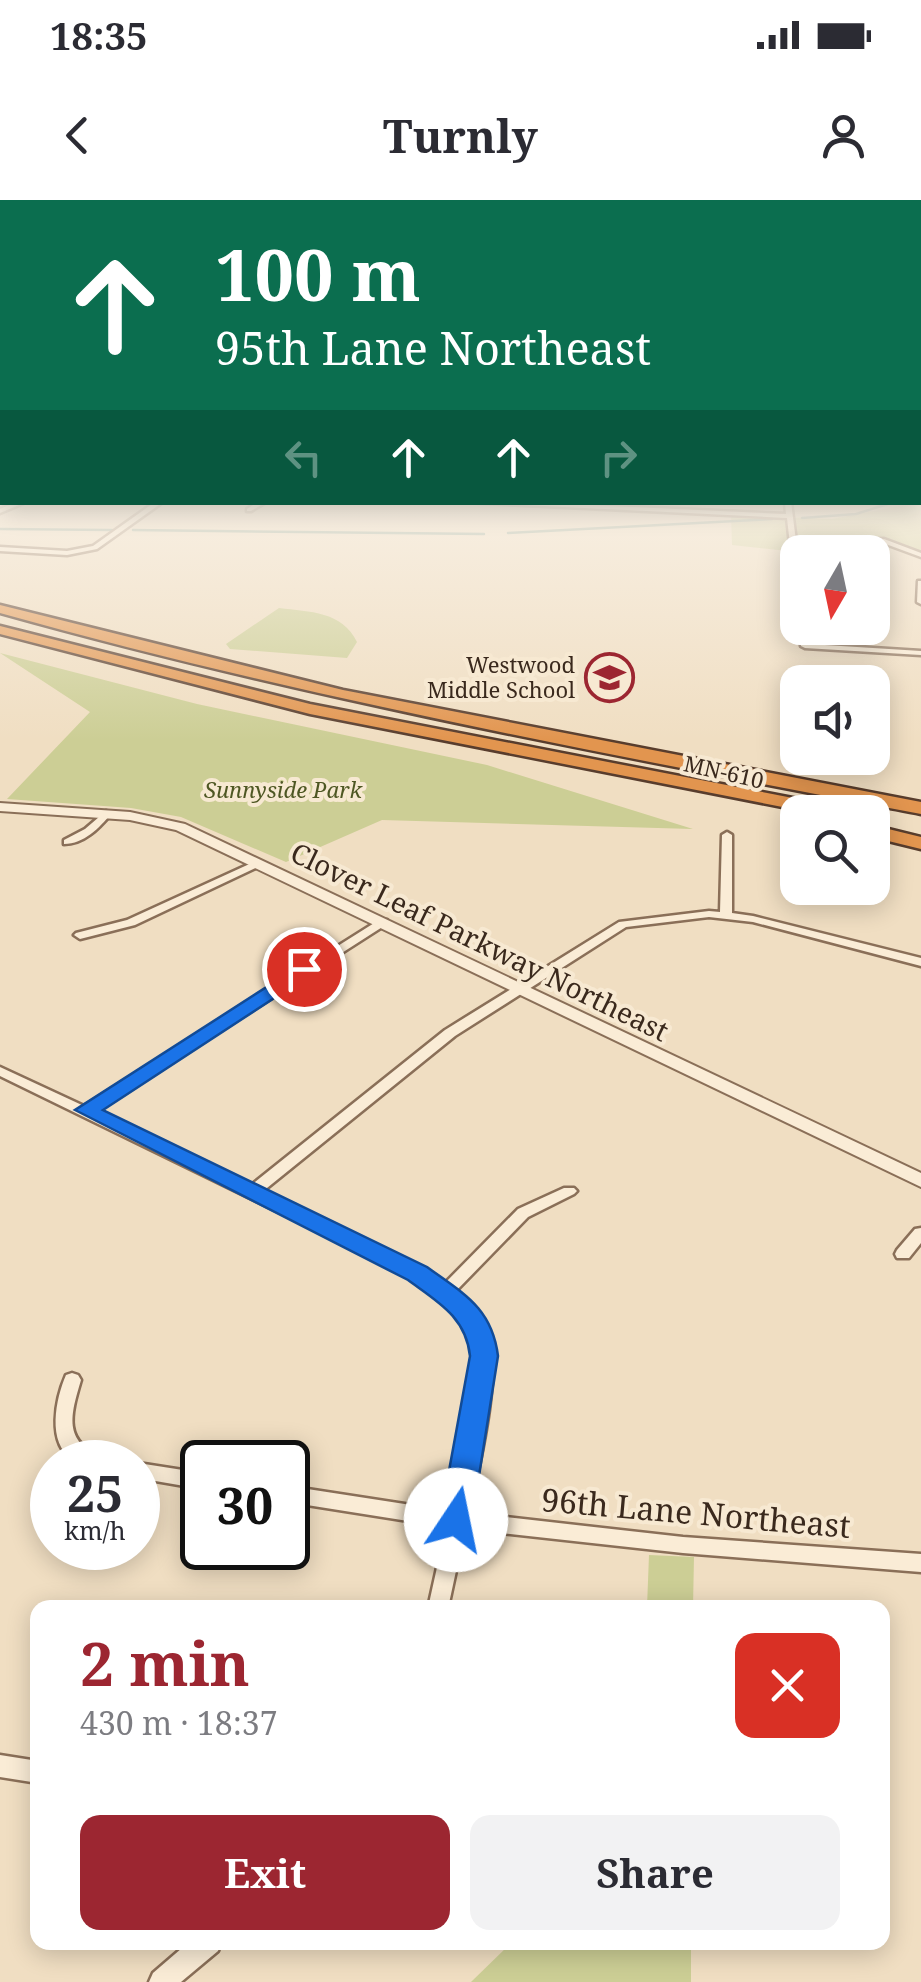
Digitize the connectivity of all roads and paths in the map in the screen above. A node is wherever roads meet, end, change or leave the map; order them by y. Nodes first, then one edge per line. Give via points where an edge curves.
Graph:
1 (921, 584) edge
2 (921, 602) edge
3 (0, 609) edge
4 (0, 630) edge
5 (805, 645) edge
6 (921, 652) edge
7 (640, 777) junction
8 (780, 802) edge
9 (921, 806) edge
10 (0, 807) edge
11 (780, 810) edge
12 (106, 814) junction
13 (890, 824) edge
14 (921, 830) edge
15 (728, 835) dead end
16 (890, 836) edge
17 (68, 842) dead end
18 (921, 843) edge
19 (258, 864) junction
20 (726, 916) junction
21 (383, 922) junction
22 (80, 934) dead end
23 (921, 962) edge
24 (524, 990) junction
25 (0, 1072) edge
26 (86, 1110) junction
27 (921, 1180) edge
28 (252, 1192) junction
29 (569, 1192) dead end
30 (921, 1233) edge
31 (903, 1254) dead end
32 (443, 1296) junction
33 (72, 1380) dead end
34 (66, 1440) edge
35 (310, 1497) edge
36 (456, 1520) junction
37 (921, 1563) edge
38 (440, 1600) edge
39 (0, 1766) edge
40 (30, 1771) edge
41 (200, 1950) edge
42 (162, 1982) edge

1 - 2 street
3 - 9 highway via 340,696
4 - 7 highway via 258,699
5 - 6 street
7 - 8 highway
7 - 11 highway, MN-610
10 - 12 street, Clover Leaf Parkway Northeast
12 - 17 street
12 - 19 street, Clover Leaf Parkway Northeast via 176,825
13 - 14 highway
15 - 20 street
16 - 18 highway
19 - 21 street, Clover Leaf Parkway Northeast
19 - 22 street via 131,923
20 - 23 street
20 - 24 street via 623,924
21 - 24 street, Clover Leaf Parkway Northeast
21 - 26 street
24 - 27 street, Clover Leaf Parkway Northeast
24 - 28 street via 450,1033
25 - 26 street
26 - 28 street
28 - 32 street via 418,1273
29 - 32 street via 524,1213
30 - 31 street
32 - 36 street via 462,1306 481,1330 484,1356
33 - 34 street via 64,1408
35 - 36 street, 96th Lane Northeast
36 - 37 street, 96th Lane Northeast
36 - 38 street
39 - 40 street
41 - 42 street

